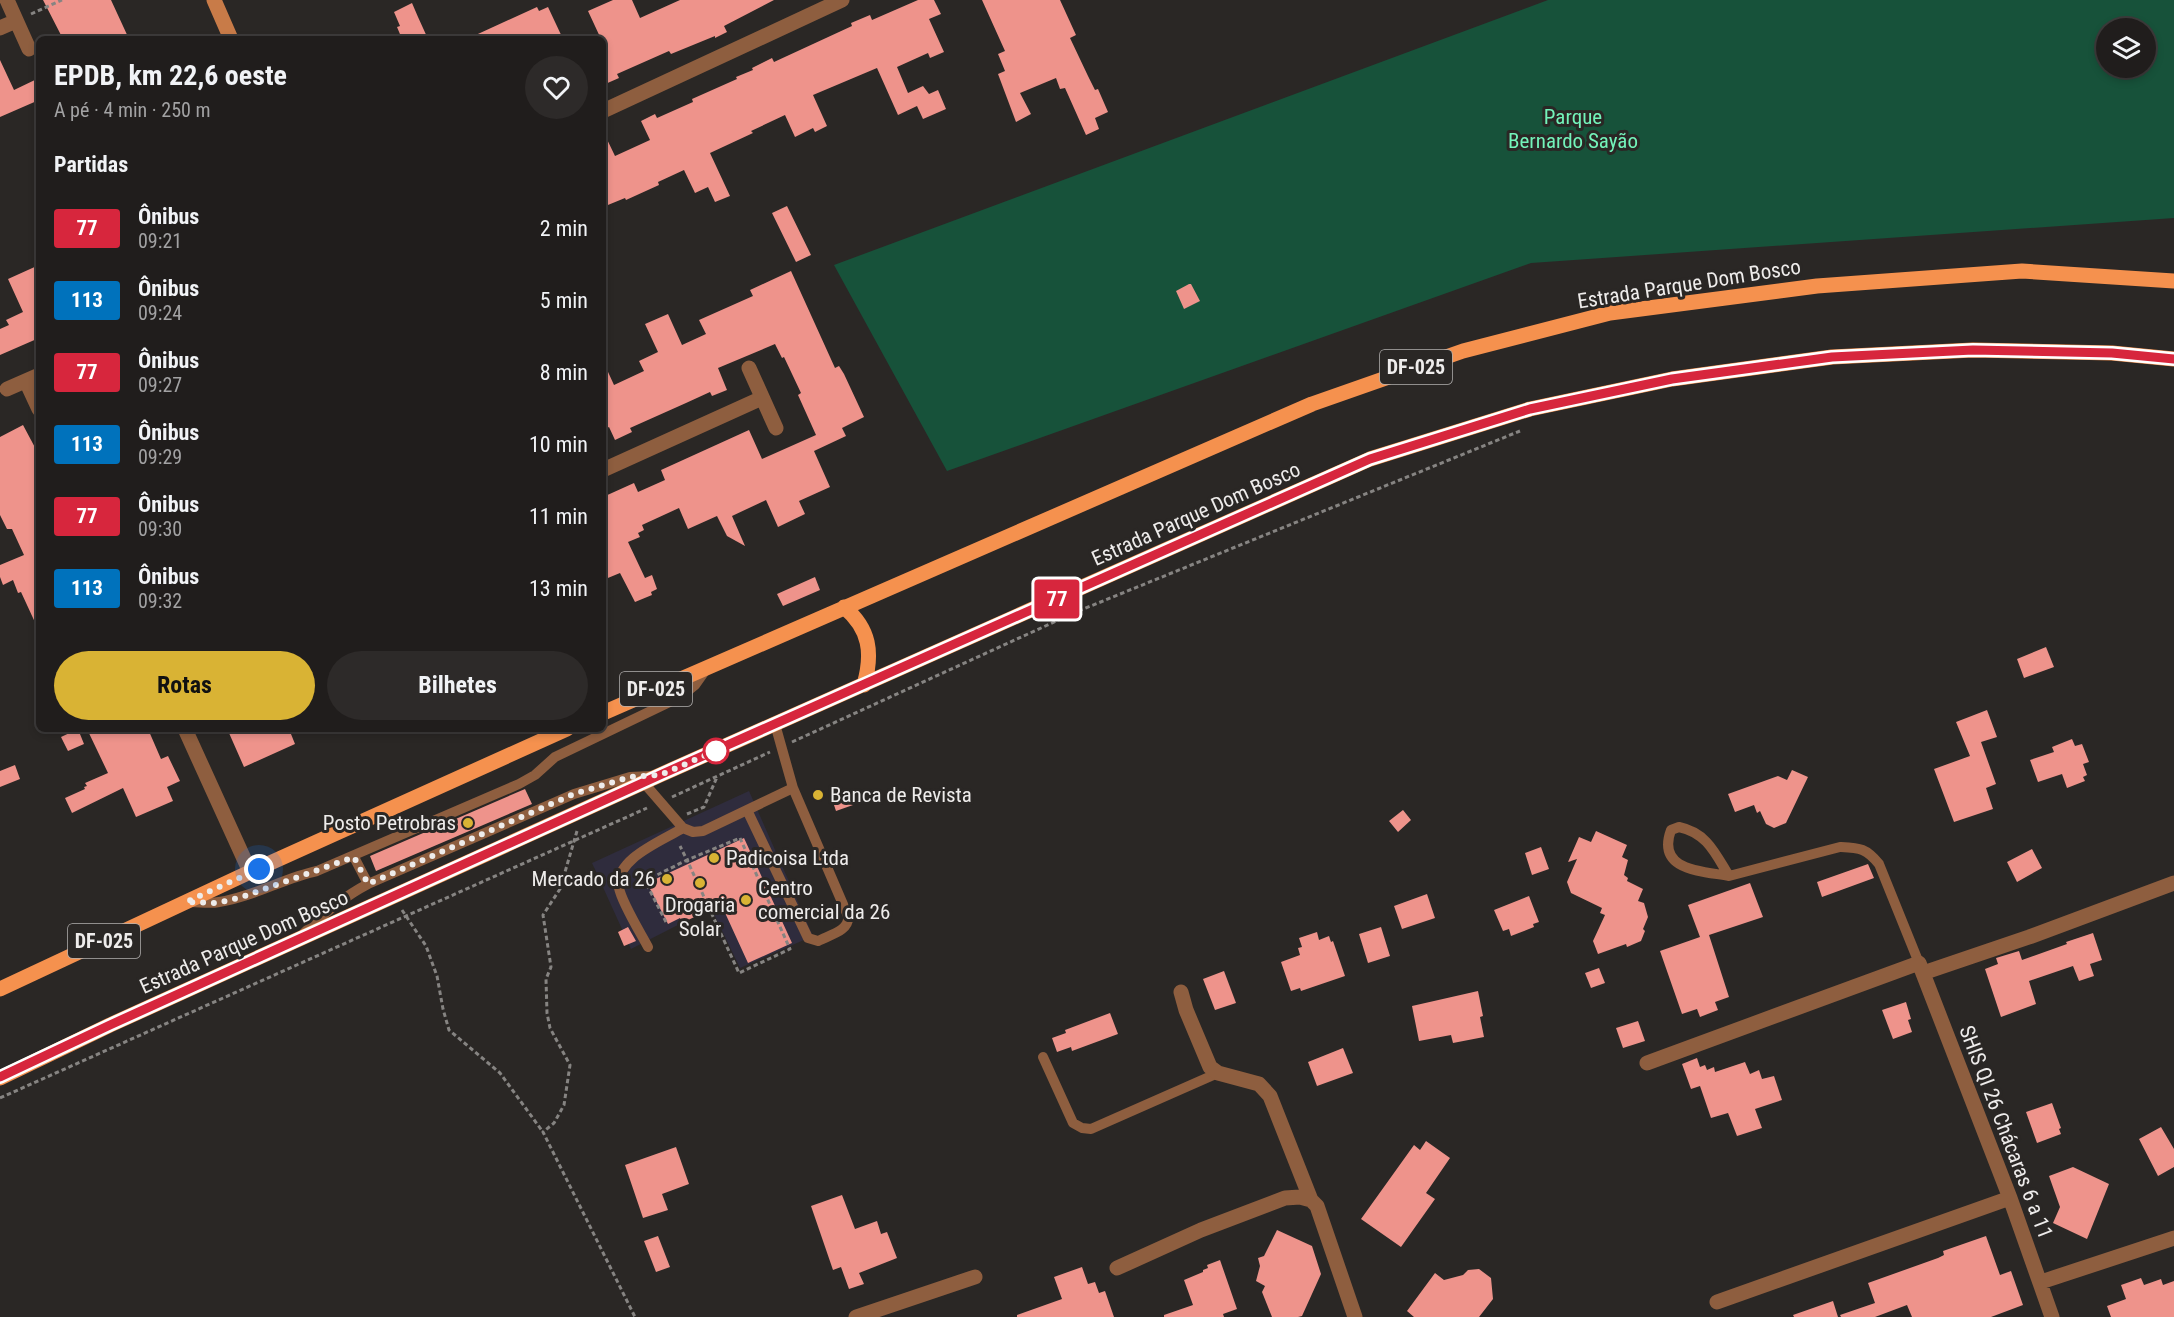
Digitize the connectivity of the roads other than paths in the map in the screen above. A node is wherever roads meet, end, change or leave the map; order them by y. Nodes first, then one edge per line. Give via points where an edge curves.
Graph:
1 (6, 0) edge
2 (214, 0) edge
3 (842, 0) edge
4 (16, 21) junction
5 (0, 28) edge
6 (230, 36) edge
7 (29, 49) dead end
8 (606, 110) edge
9 (2174, 280) edge
10 (2174, 359) edge
11 (749, 368) dead end
12 (32, 378) edge
13 (7, 389) dead end
14 (36, 396) edge
15 (762, 398) junction
16 (776, 428) dead end
17 (606, 469) edge
18 (844, 607) junction
19 (709, 666) junction
20 (864, 685) junction
21 (606, 712) edge
22 (775, 724) junction
23 (186, 732) edge
24 (548, 733) edge
25 (660, 775) junction
26 (644, 783) junction
27 (793, 788) junction
28 (747, 810) junction
29 (678, 831) junction
30 (354, 857) junction
31 (250, 872) junction
32 (1729, 876) junction
33 (2174, 883) edge
34 (368, 884) junction
35 (186, 902) junction
36 (295, 942) junction
37 (648, 947) dead end
38 (1921, 968) junction
39 (0, 989) edge
40 (1181, 992) dead end
41 (1043, 1057) dead end
42 (1647, 1063) dead end
43 (1218, 1073) junction
44 (0, 1077) edge
45 (2010, 1198) junction
46 (1311, 1200) junction
47 (2174, 1238) edge
48 (1117, 1268) dead end
49 (975, 1277) dead end
50 (2041, 1282) junction
51 (1718, 1302) dead end
52 (856, 1317) edge
53 (1355, 1317) edge
54 (2052, 1317) edge

1 - 4 street
2 - 6 street
3 - 8 street
4 - 5 street
4 - 7 street
9 - 18 main road, Estrada Parque Dom Bosco / DF-025 via 2022,271 1817,286 1610,313 1463,351 1312,404
10 - 20 main road, Estrada Parque Dom Bosco via 2112,353 1973,350 1832,357 1672,379 1530,409 1370,459
11 - 15 street
12 - 13 street
12 - 14 street
15 - 16 street
15 - 17 street
18 - 19 main road, Estrada Parque Dom Bosco / DF-025
18 - 20 main road via 858,619 865,634 869,667
19 - 21 main road, Estrada Parque Dom Bosco / DF-025
19 - 30 lane via 695,686 680,698 555,757 519,784
20 - 22 main road, Estrada Parque Dom Bosco
22 - 25 main road, Estrada Parque Dom Bosco
22 - 27 lane
23 - 31 street
24 - 31 main road, DF-025
25 - 26 main road, Estrada Parque Dom Bosco
25 - 34 lane via 630,777 574,794
26 - 29 lane
26 - 36 main road, Estrada Parque Dom Bosco
27 - 28 lane
27 - 28 lane via 849,922 818,941 808,938
28 - 29 lane via 703,831
29 - 37 lane via 638,854 619,877 619,891
30 - 34 lane
30 - 35 lane via 242,897 217,903
31 - 35 main road, DF-025
32 - 32 lane via 1704,837 1679,826 1671,830 1667,841 1669,853 1677,863 1690,870
32 - 38 lane via 1840,847 1869,852 1879,864
33 - 38 street via 2029,937
34 - 36 lane via 329,908
35 - 39 main road, DF-025
36 - 44 main road, Estrada Parque Dom Bosco
38 - 42 street
38 - 45 street, SHIS QI 26 Chácaras 6 a 11
40 - 43 street via 1210,1067
41 - 43 lane via 1073,1123 1091,1129
43 - 46 street via 1259,1084 1270,1096
45 - 50 street, SHIS QI 26 Chácaras 6 a 11
45 - 51 street
46 - 48 street via 1285,1198
46 - 53 street via 1317,1206
47 - 50 street
49 - 52 street
50 - 54 street, SHIS QI 26 Chácaras 6 a 11

